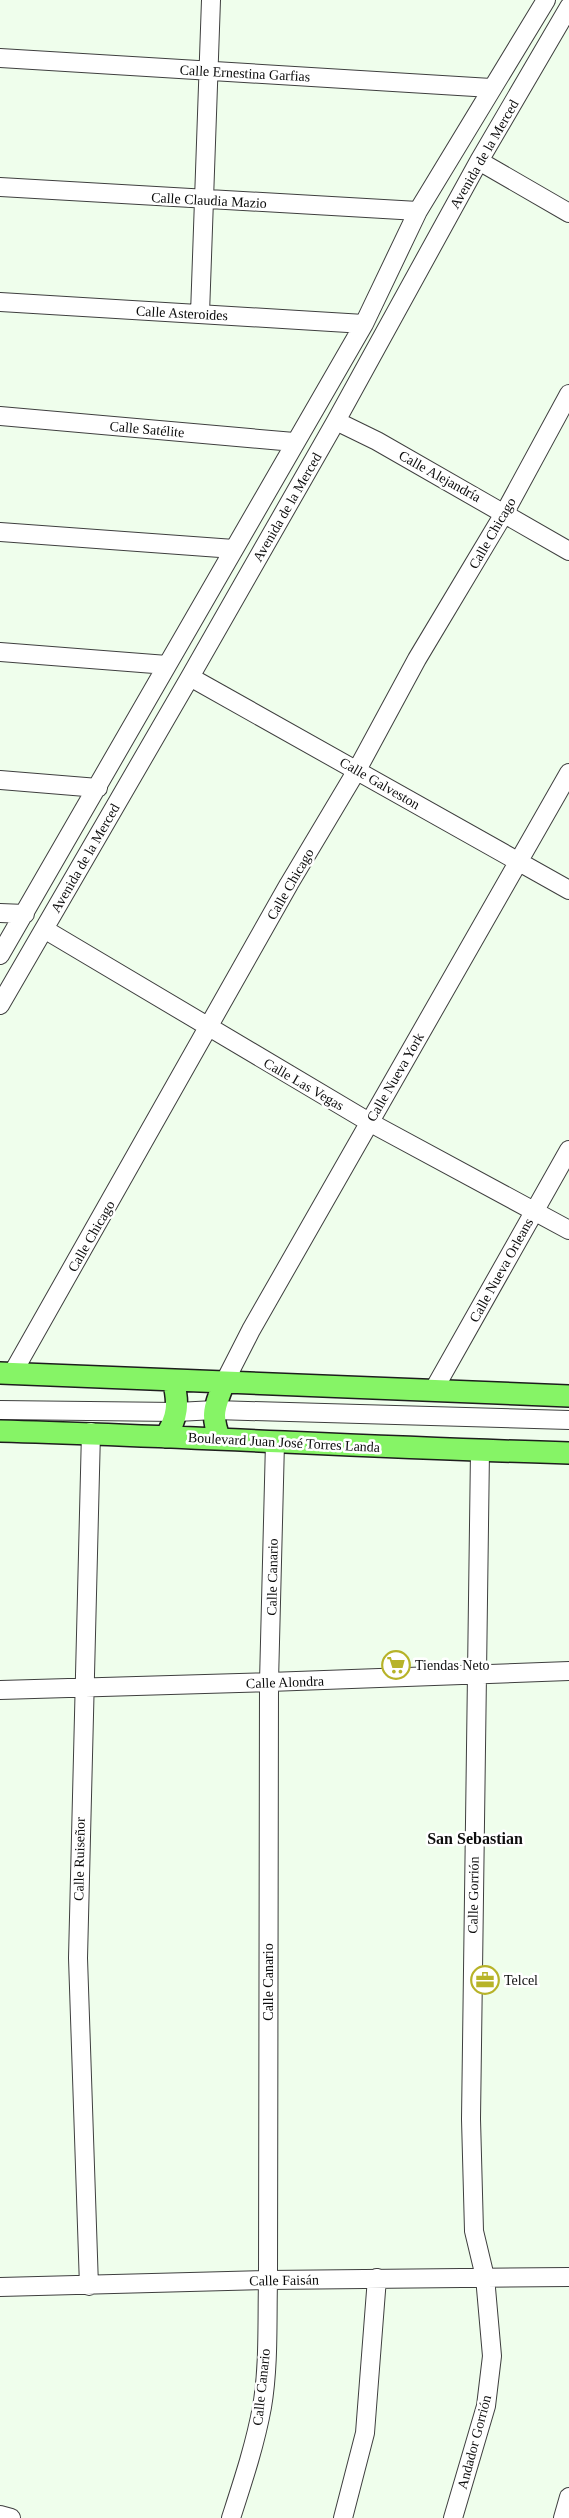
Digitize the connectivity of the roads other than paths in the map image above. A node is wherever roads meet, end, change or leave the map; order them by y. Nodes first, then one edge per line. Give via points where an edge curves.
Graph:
1 (211, 0) edge
2 (546, 0) edge
3 (569, 7) edge
4 (0, 58) edge
5 (208, 71) junction
6 (491, 88) junction
7 (479, 161) junction
8 (0, 187) edge
9 (205, 200) junction
10 (418, 212) junction
11 (569, 213) edge
12 (0, 302) edge
13 (200, 314) junction
14 (364, 324) junction
15 (569, 394) edge
16 (0, 416) edge
17 (336, 421) junction
18 (294, 442) junction
19 (504, 512) junction
20 (0, 532) edge
21 (234, 549) junction
22 (569, 550) edge
23 (0, 652) edge
24 (167, 664) junction
25 (190, 678) junction
26 (357, 770) junction
27 (569, 773) edge
28 (0, 780) edge
29 (98, 788) junction
30 (518, 861) junction
31 (569, 890) edge
32 (0, 913) edge
33 (25, 914) junction
34 (44, 929) junction
35 (0, 955) edge
36 (0, 1005) edge
37 (209, 1028) junction
38 (369, 1122) junction
39 (569, 1150) edge
40 (534, 1211) junction
41 (569, 1230) edge
42 (6, 1374) edge
43 (173, 1380) junction
44 (224, 1383) junction
45 (433, 1391) junction
46 (569, 1396) edge
47 (0, 1410) edge
48 (215, 1410) junction
49 (177, 1412) junction
50 (569, 1420) edge
51 (0, 1431) edge
52 (91, 1432) junction
53 (164, 1437) junction
54 (220, 1439) junction
55 (275, 1442) junction
56 (480, 1451) junction
57 (569, 1453) edge
58 (569, 1670) edge
59 (476, 1674) junction
60 (269, 1682) junction
61 (85, 1687) junction
62 (0, 1690) edge
63 (485, 2276) junction
64 (378, 2278) junction
65 (569, 2278) edge
66 (268, 2280) junction
67 (89, 2286) junction
68 (0, 2287) edge
69 (569, 2497) edge
70 (0, 2514) edge
71 (11, 2518) edge
72 (231, 2518) edge
73 (344, 2518) edge
74 (453, 2518) edge
75 (563, 2518) edge

1 - 5 street
2 - 6 street, Avenida de la Merced
3 - 7 street, Avenida de la Merced
4 - 5 street, Calle Ernestina Garfias
5 - 6 street, Calle Ernestina Garfias
5 - 9 street
6 - 10 street, Avenida de la Merced
7 - 11 street
7 - 17 street, Avenida de la Merced
8 - 9 street, Calle Claudia Mazio
9 - 10 street, Calle Claudia Mazio
9 - 13 street
10 - 14 street, Avenida de la Merced
12 - 13 street, Calle Asteroides
13 - 14 street, Calle Asteroides
14 - 18 street, Avenida de la Merced
15 - 19 street, Calle Chicago
16 - 18 street, Calle Satélite
17 - 19 street, Calle Alejandría
17 - 25 street, Avenida de la Merced
18 - 21 street, Avenida de la Merced
19 - 22 street, Calle Alejandría
19 - 26 street, Calle Chicago via 417,659
20 - 21 street
21 - 24 street, Avenida de la Merced
23 - 24 street
24 - 29 street, Avenida de la Merced
25 - 26 street, Calle Galveston
25 - 34 street, Avenida de la Merced
26 - 30 street, Calle Galveston
26 - 37 street, Calle Chicago
27 - 30 street, Calle Nueva York
28 - 29 street
29 - 33 street, Avenida de la Merced
30 - 31 street, Calle Galveston
30 - 38 street, Calle Nueva York
32 - 33 street
33 - 35 street, Avenida de la Merced
34 - 36 street, Avenida de la Merced
34 - 37 street, Calle Las Vegas
37 - 38 street, Calle Las Vegas
37 - 42 street, Calle Chicago
38 - 40 street, Calle Las Vegas
38 - 44 street, Calle Nueva York via 235,1358
39 - 40 street, Calle Nueva Orleans
40 - 41 street, Calle Las Vegas
40 - 45 street, Calle Nueva Orleans
42 - 43 main road
43 - 44 main road
43 - 49 main road
44 - 45 main road
44 - 48 main road
45 - 46 main road
47 - 49 street
48 - 49 street
48 - 50 street
48 - 54 main road via 214,1426
49 - 53 main road via 174,1425
51 - 52 main road, Boulevard Juan José Torres Landa
52 - 53 main road, Boulevard Juan José Torres Landa
52 - 61 street, Calle Ruiseñor
53 - 54 main road, Boulevard Juan José Torres Landa
54 - 55 main road, Boulevard Juan José Torres Landa
55 - 56 main road, Boulevard Juan José Torres Landa
55 - 60 street, Calle Canario
56 - 57 main road, Boulevard Juan José Torres Landa
56 - 59 street, Calle Gorrión
58 - 59 street, Calle Alondra
59 - 60 street, Calle Alondra
59 - 63 street, Calle Gorrión via 471,2119 474,2231
60 - 61 street, Calle Alondra
60 - 66 street, Calle Canario
61 - 62 street, Calle Alondra
61 - 67 street, Calle Ruiseñor via 78,1958
63 - 64 street, Calle Faisán
63 - 65 street, Calle Faisán
63 - 74 street, Andador Gorrión via 492,2356 486,2406
64 - 66 street, Calle Faisán
64 - 73 street via 365,2433
66 - 67 street, Calle Faisán
66 - 72 street, Calle Canario via 262,2404 254,2445
67 - 68 street, Calle Faisán
69 - 75 street
70 - 71 street

